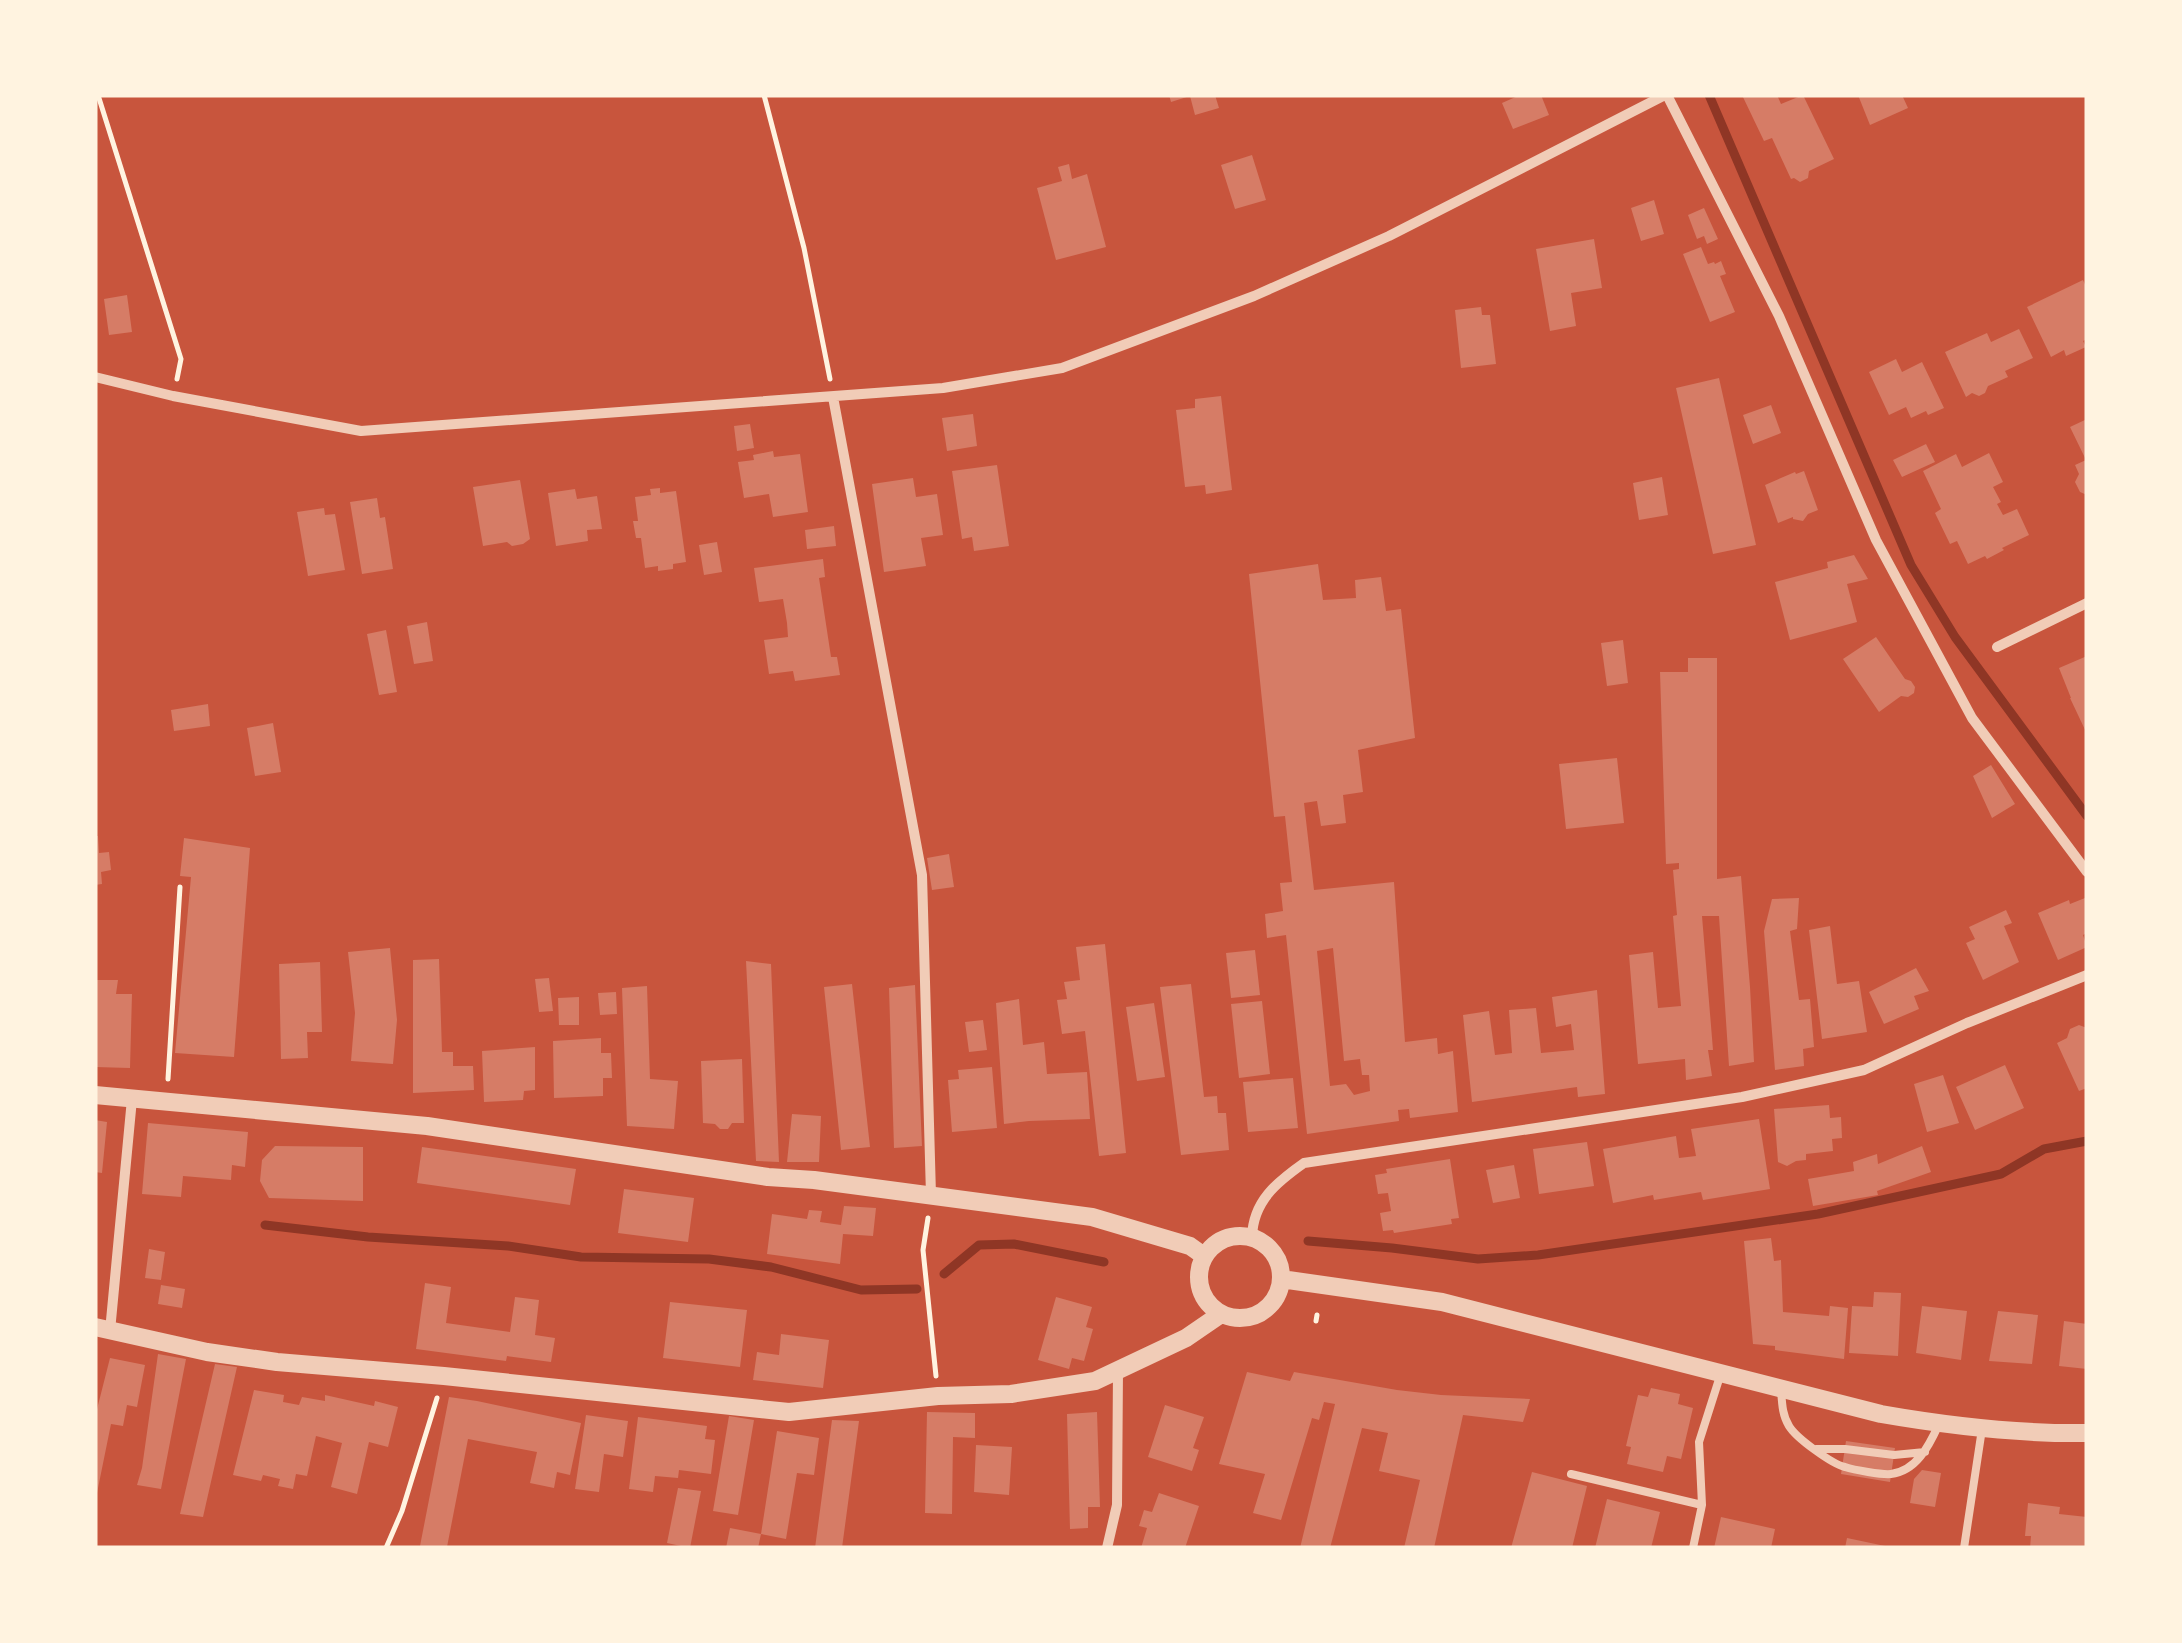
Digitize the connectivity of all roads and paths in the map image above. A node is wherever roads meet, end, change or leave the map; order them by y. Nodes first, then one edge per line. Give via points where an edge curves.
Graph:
1 (98, 95) edge
2 (764, 95) edge
3 (1666, 95) edge
4 (95, 377) edge
5 (173, 396) junction
6 (833, 396) junction
7 (2087, 604) edge
8 (1998, 647) dead end
9 (2087, 872) edge
10 (180, 887) dead end
11 (2087, 975) edge
12 (168, 1078) dead end
13 (95, 1095) edge
14 (132, 1099) junction
15 (931, 1195) junction
16 (1252, 1237) junction
17 (1204, 1256) junction
18 (1282, 1279) junction
19 (1222, 1314) junction
20 (102, 1329) edge
21 (1118, 1370) junction
22 (1721, 1373) junction
23 (444, 1376) junction
24 (1781, 1389) junction
25 (938, 1396) junction
26 (1939, 1424) junction
27 (1982, 1429) junction
28 (2087, 1433) edge
29 (1816, 1449) junction
30 (1926, 1452) junction
31 (1571, 1474) dead end
32 (1702, 1505) junction
33 (386, 1548) edge
34 (1107, 1548) edge
35 (1693, 1548) edge
36 (1964, 1548) edge

1 - 5 path via 182,358
2 - 6 path
3 - 6 street via 1355,251 1062,368 943,388
3 - 9 street via 1779,316 1893,573 1972,718
4 - 5 street
5 - 6 street via 361,431
6 - 15 street via 922,875
7 - 8 street
10 - 12 path
11 - 16 street via 1864,1070 1742,1097 1304,1163 1264,1198
13 - 14 street
14 - 15 street via 427,1126
14 - 20 street
15 - 17 street via 1092,1217
15 - 25 path via 923,1250
16 - 17 street via 1225,1238
16 - 18 street via 1274,1253
17 - 19 street via 1203,1296
18 - 19 street via 1261,1313
18 - 22 street via 1498,1315
19 - 21 street
20 - 23 street via 277,1362
21 - 25 street via 1095,1381 1011,1394
21 - 34 street via 1117,1506
22 - 24 street
22 - 32 lane via 1699,1442
23 - 25 street via 788,1412
23 - 33 path
24 - 26 street
24 - 29 lane via 1789,1427
26 - 27 street
26 - 30 lane
27 - 28 street
27 - 36 lane
29 - 30 lane
29 - 30 lane via 1842,1467 1891,1474
31 - 32 lane
32 - 35 lane

